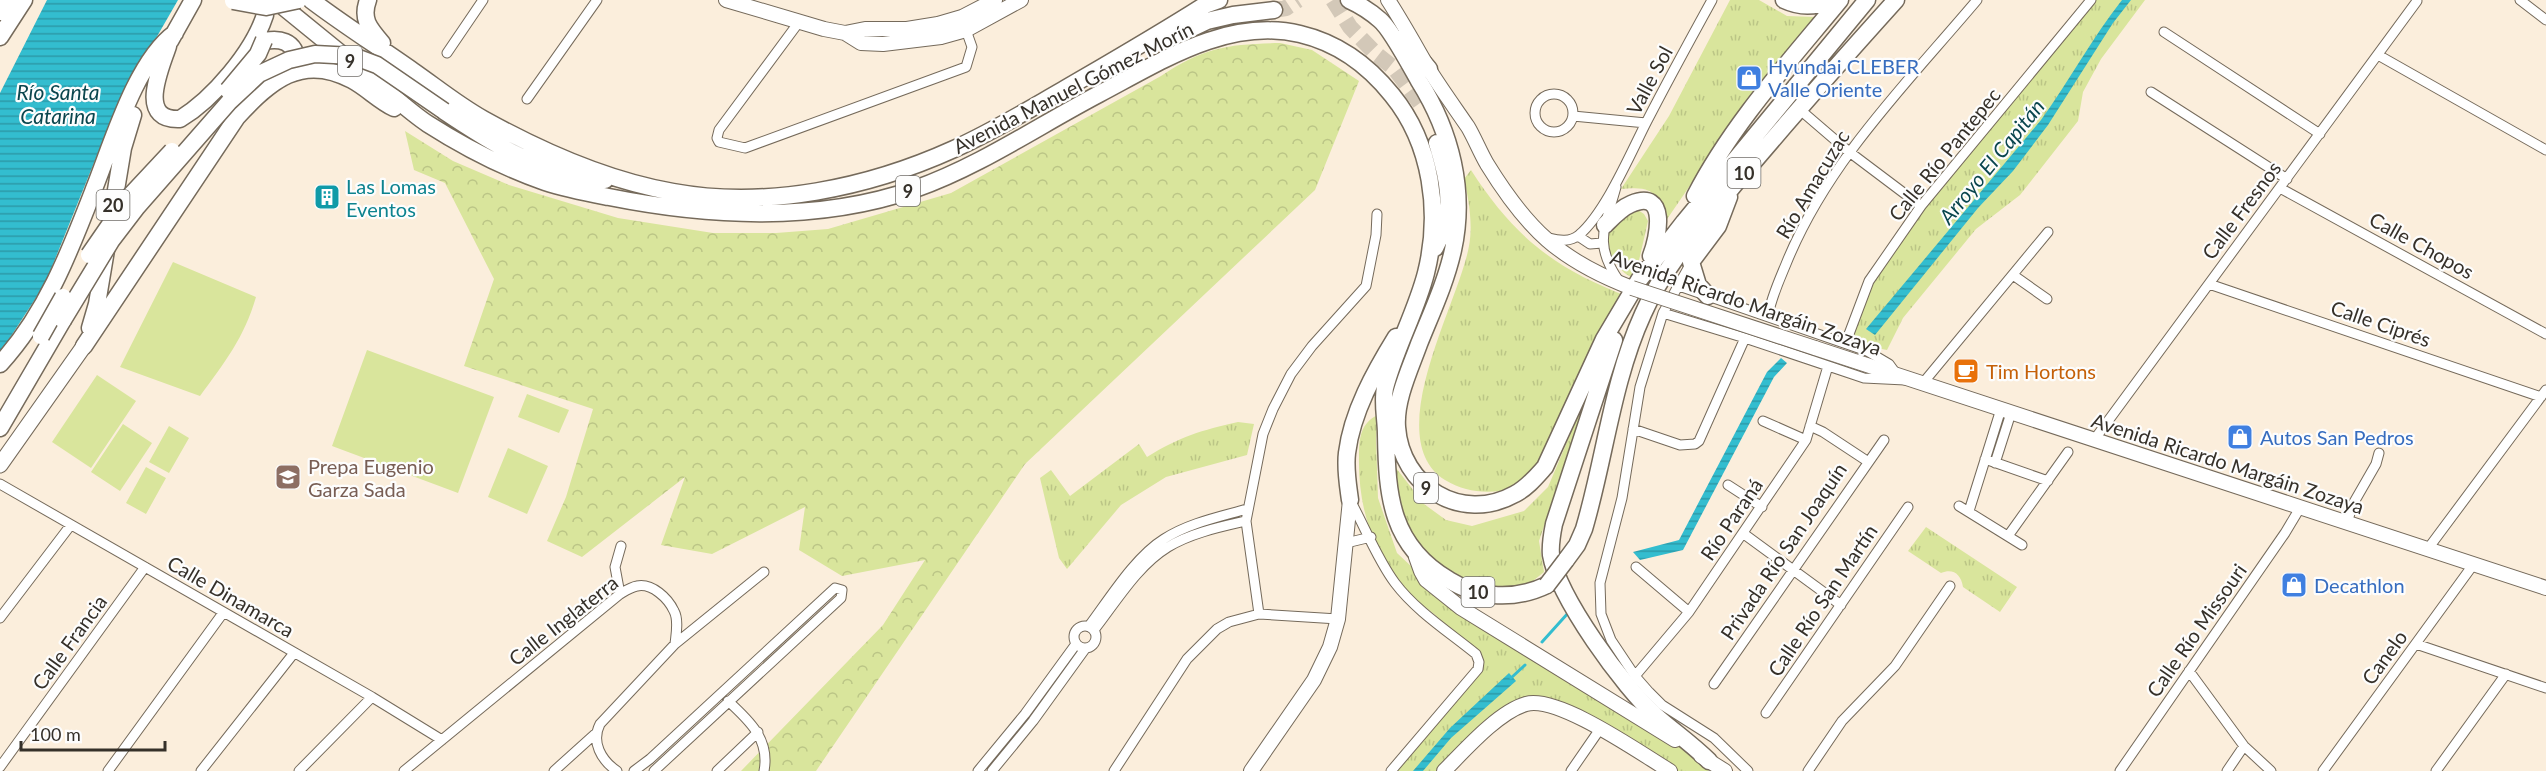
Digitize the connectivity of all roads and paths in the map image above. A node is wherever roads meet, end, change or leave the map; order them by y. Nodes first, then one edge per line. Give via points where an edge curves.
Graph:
1 (2, 0) edge
2 (9, 0) edge
3 (24, 0) edge
4 (194, 0) edge
5 (207, 0) edge
6 (231, 0) edge
7 (256, 0) edge
8 (275, 0) edge
9 (300, 0) edge
10 (311, 0) edge
11 (368, 0) edge
12 (483, 0) edge
13 (597, 0) edge
14 (726, 0) edge
15 (995, 0) edge
16 (1021, 0) edge
17 (1219, 0) edge
18 (1349, 0) edge
19 (1388, 0) edge
20 (1712, 0) edge
21 (1784, 0) edge
22 (1830, 0) edge
23 (1840, 0) edge
24 (1867, 0) edge
25 (1896, 0) edge
26 (1977, 0) edge
27 (2091, 0) edge
28 (2417, 1) edge
29 (2524, 1) edge
30 (0, 6) edge
31 (1274, 10) tunnel mouth
32 (0, 12) edge
33 (2546, 20) edge
34 (1382, 21) junction
35 (799, 22) junction
36 (966, 30) junction
37 (2164, 32) dead end
38 (844, 33) junction
39 (174, 34) junction
40 (0, 37) edge
41 (265, 41) junction
42 (447, 53) dead end
43 (2378, 55) junction
44 (394, 57) junction
45 (1429, 69) junction
46 (297, 70) junction
47 (1092, 73) junction
48 (2151, 92) dead end
49 (527, 99) dead end
50 (1420, 103) tunnel mouth
51 (1798, 108) junction
52 (1573, 116) junction
53 (425, 122) junction
54 (1646, 123) junction
55 (2320, 135) junction
56 (2546, 150) edge
57 (1848, 151) junction
58 (1619, 177) junction
59 (2287, 179) junction
60 (638, 183) junction
61 (2280, 188) junction
62 (1730, 190) junction
63 (1921, 206) junction
64 (1377, 214) dead end
65 (1684, 222) junction
66 (1605, 225) junction
67 (2048, 232) dead end
68 (1539, 234) junction
69 (1578, 236) junction
70 (1602, 243) junction
71 (1691, 262) junction
72 (1427, 271) junction
73 (2013, 275) junction
74 (1630, 284) junction
75 (2208, 284) junction
76 (1679, 286) junction
77 (1708, 296) junction
78 (2047, 299) dead end
79 (1414, 308) junction
80 (1663, 314) junction
81 (1768, 316) junction
82 (2546, 334) edge
83 (1745, 338) junction
84 (1845, 342) junction
85 (84, 346) junction
86 (0, 364) edge
87 (1828, 366) junction
88 (1897, 375) junction
89 (1917, 381) junction
90 (2543, 393) edge
91 (0, 408) edge
92 (2006, 411) junction
93 (1763, 422) dead end
94 (1810, 426) junction
95 (0, 428) edge
96 (1634, 429) junction
97 (1806, 440) junction
98 (1884, 440) dead end
99 (2094, 440) junction
100 (2068, 452) dead end
101 (2379, 453) dead end
102 (1985, 459) junction
103 (1867, 461) junction
104 (1995, 463) junction
105 (0, 465) edge
106 (2048, 481) junction
107 (0, 484) edge
108 (1728, 485) dead end
109 (1350, 500) junction
110 (1959, 506) dead end
111 (1762, 507) junction
112 (1908, 507) dead end
113 (2300, 508) junction
114 (1247, 509) junction
115 (1969, 512) junction
116 (1246, 521) junction
117 (2347, 523) junction
118 (70, 526) junction
119 (1744, 534) junction
120 (2008, 536) junction
121 (1371, 537) junction
122 (1346, 543) junction
123 (2022, 545) dead end
124 (621, 546) dead end
125 (2427, 550) junction
126 (1416, 557) junction
127 (2473, 565) junction
128 (146, 567) junction
129 (1636, 567) dead end
130 (1793, 569) junction
131 (764, 572) dead end
132 (1950, 586) dead end
133 (2546, 588) edge
134 (620, 594) junction
135 (1841, 605) junction
136 (1689, 612) junction
137 (223, 613) junction
138 (1259, 614) junction
139 (0, 618) edge
140 (1338, 620) junction
141 (1092, 628) junction
142 (675, 644) junction
143 (1076, 644) junction
144 (2416, 644) junction
145 (1085, 649) junction
146 (294, 652) junction
147 (2189, 671) junction
148 (2506, 674) junction
149 (1635, 676) junction
150 (1714, 684) dead end
151 (2546, 687) edge
152 (372, 697) junction
153 (729, 701) junction
154 (1766, 713) dead end
155 (1600, 729) junction
156 (758, 732) junction
157 (595, 734) junction
158 (442, 740) junction
159 (2244, 746) junction
160 (0, 767) edge
161 (1714, 767) edge
162 (108, 771) edge
163 (201, 771) edge
164 (299, 771) edge
165 (404, 771) edge
166 (554, 771) edge
167 (617, 771) edge
168 (634, 771) edge
169 (654, 771) edge
170 (717, 771) edge
171 (764, 771) edge
172 (978, 771) edge
173 (992, 771) edge
174 (1114, 771) edge
175 (1251, 771) edge
176 (1391, 771) edge
177 (1444, 771) edge
178 (1571, 771) edge
179 (1670, 771) edge
180 (1748, 771) edge
181 (1808, 771) edge
182 (2120, 771) edge
183 (2227, 771) edge
184 (2271, 771) edge
185 (2323, 771) edge
186 (2436, 771) edge

1 - 30 highway
2 - 32 highway
3 - 40 highway
4 - 39 highway, 20
5 - 39 highway
6 - 9 highway, bridge via 266,7
7 - 41 highway, bridge via 265,15
8 - 53 highway, Avenida Manuel Gómez Morín / 9
10 - 44 highway, Avenida Manuel Gómez Morín / 9
11 - 44 highway via 365,20
12 - 42 street
13 - 49 street
14 - 35 street
15 - 38 street via 938,24
16 - 36 street
17 - 47 highway, Avenida Manuel Gómez Morín / 9 via 1204,5
18 - 34 highway, 9
19 - 45 street, Avenida Ricardo Margáin Zozaya
20 - 54 street, Valle Sol
21 - 22 highway via 1799,6
23 - 65 highway via 1725,147 1702,182
24 - 65 highway, 10
25 - 51 highway, 10
26 - 57 street, Río Amacuzac
27 - 63 street, Calle Río Pantepec
28 - 43 street, Calle Fresnos
29 - 33 street
31 - 47 highway via 1207,21 1115,66
34 - 45 highway via 1396,30
34 - 74 highway, 9 via 1437,113 1454,162 1457,193 1452,252 1406,382 1396,424 1403,459 1417,479 1439,496 1474,504 1508,497 1530,484 1552,455
35 - 36 street via 719,130 720,142 745,147 966,67 972,47
35 - 38 street
36 - 38 street via 883,44 861,43
37 - 55 street
39 - 41 highway via 154,96 159,113 166,118 185,116
39 - 85 highway, 20 via 135,108 123,148 97,304
39 - 86 highway via 164,41 134,90 43,307
41 - 46 highway via 292,46
41 - 91 highway, bridge via 248,67 129,197 102,234
43 - 55 street, Calle Fresnos
43 - 56 street
44 - 60 highway, Avenida Manuel Gómez Morín / 9 via 479,117 594,169
45 - 68 street, Avenida Ricardo Margáin Zozaya via 1509,198
46 - 53 highway via 332,71
46 - 85 highway via 256,96 237,117
47 - 60 highway, Avenida Manuel Gómez Morín / 9 via 956,149 860,183 820,192 720,198
48 - 59 street
50 - 72 highway via 1441,158 1447,197 1447,220
51 - 57 street
51 - 62 highway, 10
52 - 52 street via 1570,104 1556,95 1540,102 1536,113 1539,124 1555,132 1565,129
52 - 54 street
53 - 72 highway, Avenida Manuel Gómez Morín / 9 via 516,171 551,184 686,210 818,210 914,189 960,170 1132,77 1213,39 1257,30 1293,32 1326,41 1347,54 1379,80 1412,125 1423,150 1432,194
54 - 58 street, Valle Sol
55 - 59 street, Calle Fresnos
57 - 63 street
57 - 81 street, Río Amacuzac via 1802,227
58 - 66 street, Valle Sol
58 - 69 street, Valle Sol
59 - 61 street, Calle Fresnos
60 - 95 highway, bridge via 577,177 514,155 377,65 353,56 315,54 289,60 259,74 230,102 137,207 111,241
61 - 75 street, Calle Fresnos
61 - 82 street, Calle Chopos
62 - 71 highway via 1718,226
62 - 126 highway, 10, bridge via 1661,279 1643,312 1622,367 1584,529 1578,545 1547,585 1529,593 1506,596 1473,591 1445,578
63 - 84 street, Calle Río Pantepec via 1869,281
64 - 114 street via 1366,286 1312,346 1281,392 1263,435
65 - 74 highway, 10
66 - 70 street, Valle Sol
66 - 74 highway via 1620,210 1641,201 1657,210 1657,242
67 - 73 street
68 - 69 street via 1562,241
68 - 74 street, Avenida Ricardo Margáin Zozaya via 1572,260
69 - 70 street via 1590,244
70 - 74 street via 1605,259
71 - 76 street
71 - 77 highway via 1698,285
72 - 79 highway, Avenida Manuel Gómez Morín / 9
73 - 78 street
73 - 89 street
74 - 88 street, Avenida Ricardo Margáin Zozaya, bridge
74 - 161 highway via 1550,547 1569,602 1623,681 1655,716
75 - 90 street, Calle Ciprés
75 - 99 street, Calle Fresnos
76 - 77 street, Avenida Ricardo Margáin Zozaya
76 - 80 street
77 - 81 street, Avenida Ricardo Margáin Zozaya
79 - 109 highway via 1381,361 1362,402 1347,455
79 - 126 highway, Avenida Manuel Gómez Morín / 9 via 1384,392 1392,501 1400,529
80 - 83 street
80 - 96 street via 1640,387
81 - 84 street, Avenida Ricardo Margáin Zozaya
83 - 87 street
83 - 96 street via 1699,441 1680,445
84 - 88 street, Avenida Ricardo Margáin Zozaya via 1876,355
85 - 105 main road, 20
87 - 89 street via 1864,378
87 - 94 street, Río Paraná
88 - 89 street, Avenida Ricardo Margáin Zozaya
89 - 92 street, Avenida Ricardo Margáin Zozaya
90 - 125 street
92 - 99 street, Avenida Ricardo Margáin Zozaya
92 - 102 street
92 - 104 street
93 - 97 street
94 - 97 street, Río Paraná
94 - 103 street
96 - 149 street via 1599,598 1611,640
97 - 111 street, Río Paraná
98 - 103 street, Privada Río San Joaquín
99 - 113 street, Avenida Ricardo Margáin Zozaya
100 - 106 street
101 - 117 street
102 - 104 street
102 - 115 street
103 - 130 street, Privada Río San Joaquín
104 - 106 street
106 - 120 street
107 - 118 street, Calle Dinamarca
108 - 111 street
109 - 121 street
109 - 122 street
110 - 115 street
111 - 119 street, Río Paraná
112 - 135 street, Calle Río San Martín
113 - 117 street, Avenida Ricardo Margáin Zozaya
113 - 147 street, Calle Río Missouri
114 - 116 street
114 - 141 street via 1188,527 1164,539 1147,554
115 - 120 street
116 - 138 street
116 - 141 street via 1214,528 1168,547 1149,561
117 - 125 street, Avenida Ricardo Margáin Zozaya
118 - 128 street, Calle Dinamarca
118 - 139 street
119 - 130 street
119 - 136 street, Río Paraná
120 - 123 street
121 - 122 street
121 - 176 street via 1396,585 1476,654 1479,662 1478,669
122 - 140 street
124 - 134 street via 615,567
125 - 127 street, Avenida Ricardo Margáin Zozaya
126 - 161 street, Avenida Manuel Gómez Morín / 9 via 1426,580 1461,608
127 - 133 street, Avenida Ricardo Margáin Zozaya
127 - 144 street, Canelo
128 - 137 street, Calle Dinamarca
128 - 160 street, Calle Francia
129 - 136 street
130 - 135 street
130 - 150 street, Privada Río San Joaquín
131 - 142 street
132 - 181 street via 1894,666 1842,721
134 - 142 street, Calle Inglaterra via 637,586 657,590 675,611
134 - 158 street, Calle Inglaterra
135 - 154 street, Calle Río San Martín
136 - 149 street, Río Paraná
137 - 146 street, Calle Dinamarca
137 - 162 street
138 - 140 street
138 - 174 street via 1229,622 1205,639 1187,659
140 - 175 street via 1314,680
141 - 143 street via 1082,626 1076,630
141 - 145 street via 1097,637 1095,644
142 - 157 street
143 - 145 street
143 - 172 street
144 - 148 street
144 - 185 street, Canelo
145 - 173 street
146 - 152 street, Calle Dinamarca
146 - 163 street
147 - 159 street
147 - 182 street, Calle Río Missouri
148 - 151 street
148 - 186 street
149 - 180 street via 1662,705 1714,738
152 - 158 street, Calle Dinamarca
152 - 164 street
153 - 156 street
153 - 168 street via 842,597 842,590 835,588
153 - 169 street
155 - 177 street via 1563,710 1528,703 1477,737
155 - 178 street
155 - 179 street
156 - 170 street
156 - 171 street via 765,748
157 - 166 street
157 - 167 street via 598,749
158 - 165 street, Calle Inglaterra
159 - 183 street
159 - 184 street

